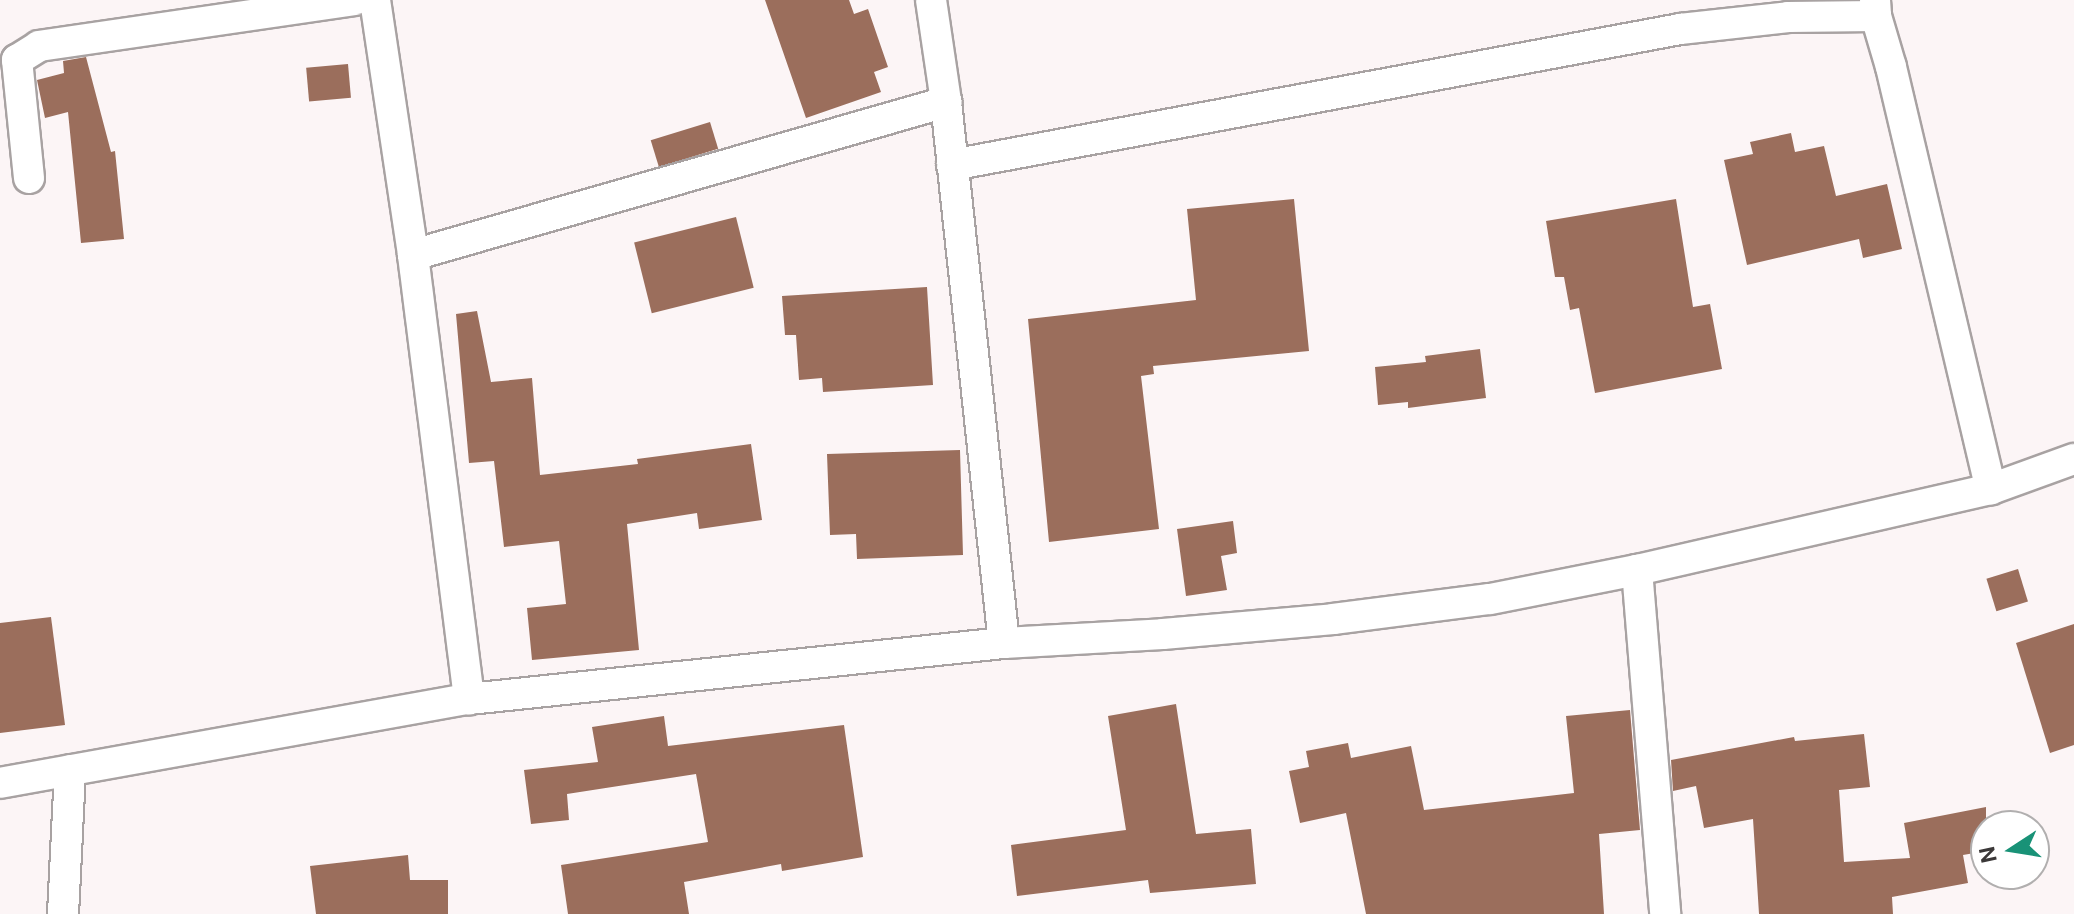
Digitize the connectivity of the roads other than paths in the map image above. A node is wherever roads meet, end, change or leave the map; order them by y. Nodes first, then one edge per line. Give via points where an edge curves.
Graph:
1 (355, 0) edge
2 (375, 0) edge
3 (931, 0) edge
4 (1876, 8) edge
5 (946, 102) junction
6 (952, 165) junction
7 (29, 178) dead end
8 (413, 255) junction
9 (2074, 459) edge
10 (1991, 489) junction
11 (1637, 570) junction
12 (1004, 643) junction
13 (469, 699) junction
14 (70, 770) junction
15 (0, 783) edge
16 (63, 914) edge
17 (1665, 914) edge

1 - 7 street via 39,46 17,60
2 - 8 street
3 - 5 street
4 - 6 street via 1680,29
4 - 10 street
5 - 6 street
5 - 8 street
6 - 12 street
8 - 13 street
9 - 10 street
10 - 11 street
11 - 12 street via 1490,599 1333,619
11 - 17 street
12 - 13 street
13 - 14 street
14 - 15 street
14 - 16 street

